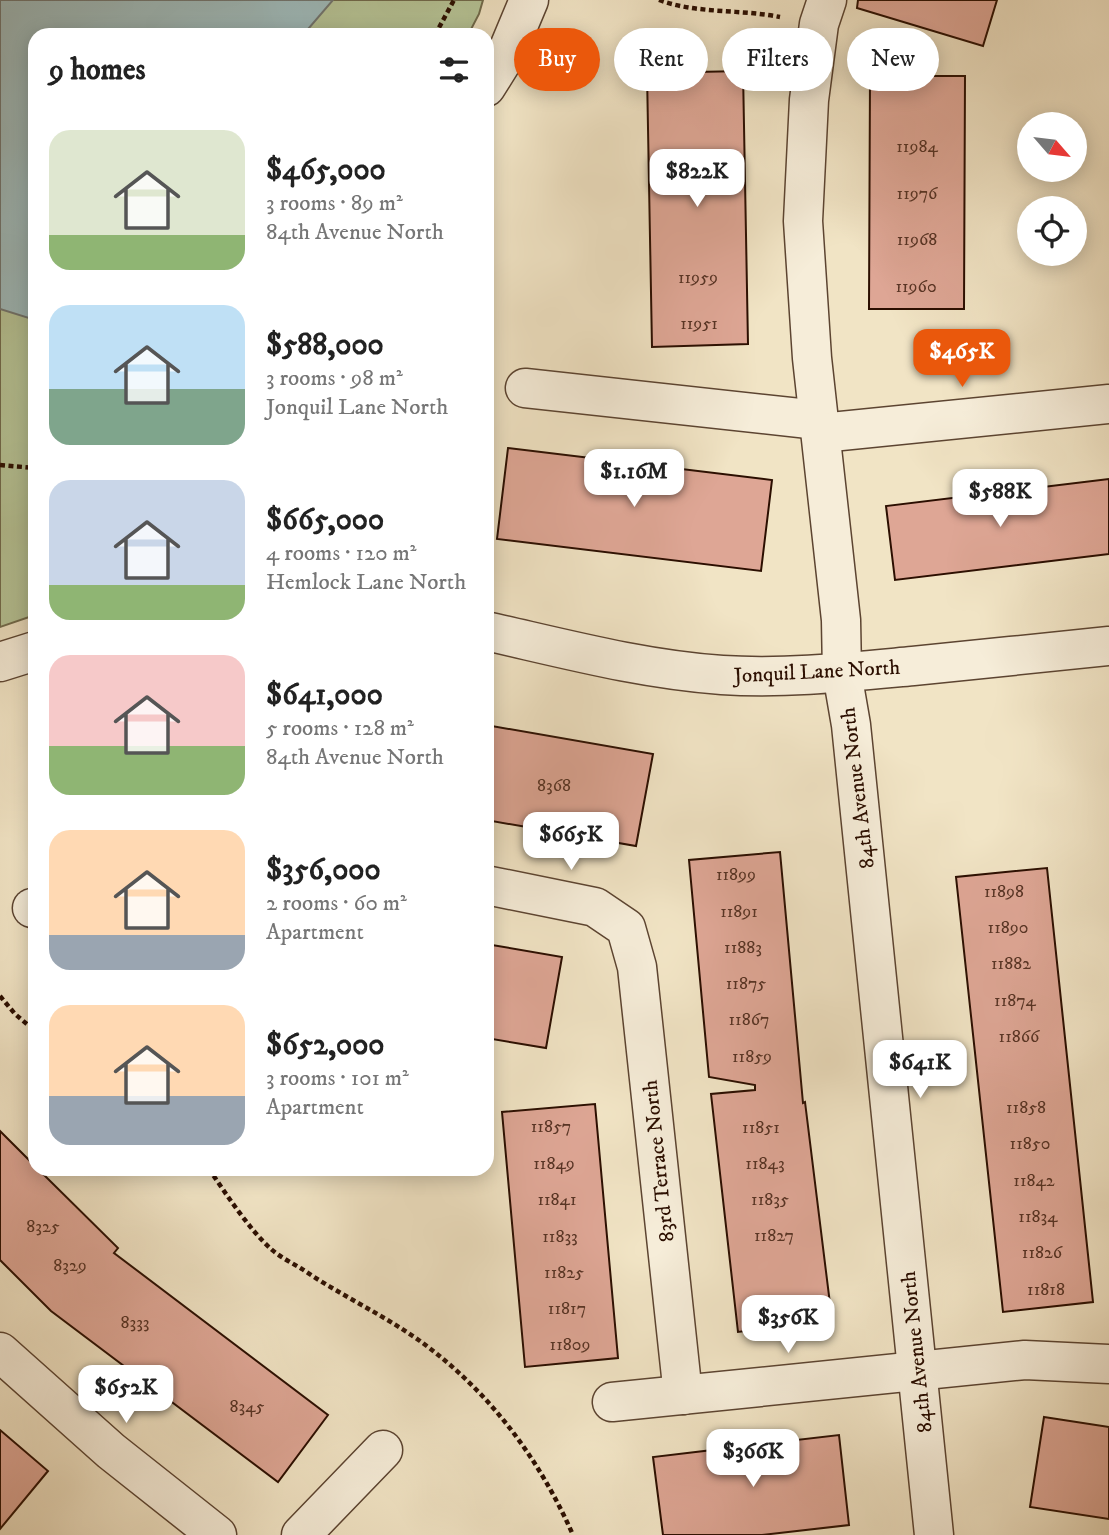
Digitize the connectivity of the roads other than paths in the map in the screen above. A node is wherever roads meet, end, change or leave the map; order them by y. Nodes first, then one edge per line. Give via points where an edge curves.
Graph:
1 (529, 0) edge
2 (823, 12) edge
3 (494, 74) edge
4 (525, 388) dead end
5 (1109, 404) edge
6 (819, 427) junction
7 (494, 633) edge
8 (1109, 646) edge
9 (28, 653) edge
10 (0, 662) edge
11 (842, 673) junction
12 (494, 887) edge
13 (0, 1352) edge
14 (1109, 1364) edge
15 (918, 1373) junction
16 (682, 1395) junction
17 (612, 1402) dead end
18 (383, 1450) dead end
19 (217, 1535) edge
20 (301, 1535) edge
21 (934, 1535) edge

1 - 3 street
2 - 6 street, 84th Avenue North via 809,100 803,221
4 - 6 street
5 - 6 street
6 - 11 street, 84th Avenue North via 841,620
7 - 11 street, Jonquil Lane North via 665,670 781,677
8 - 11 street, Jonquil Lane North
9 - 10 street
11 - 15 street, 84th Avenue North
12 - 16 street, 83rd Terrace North via 595,907 626,928 637,967
13 - 19 street via 111,1451
14 - 15 street via 1025,1360
15 - 16 street
15 - 21 street, 84th Avenue North
16 - 17 street
18 - 20 street

